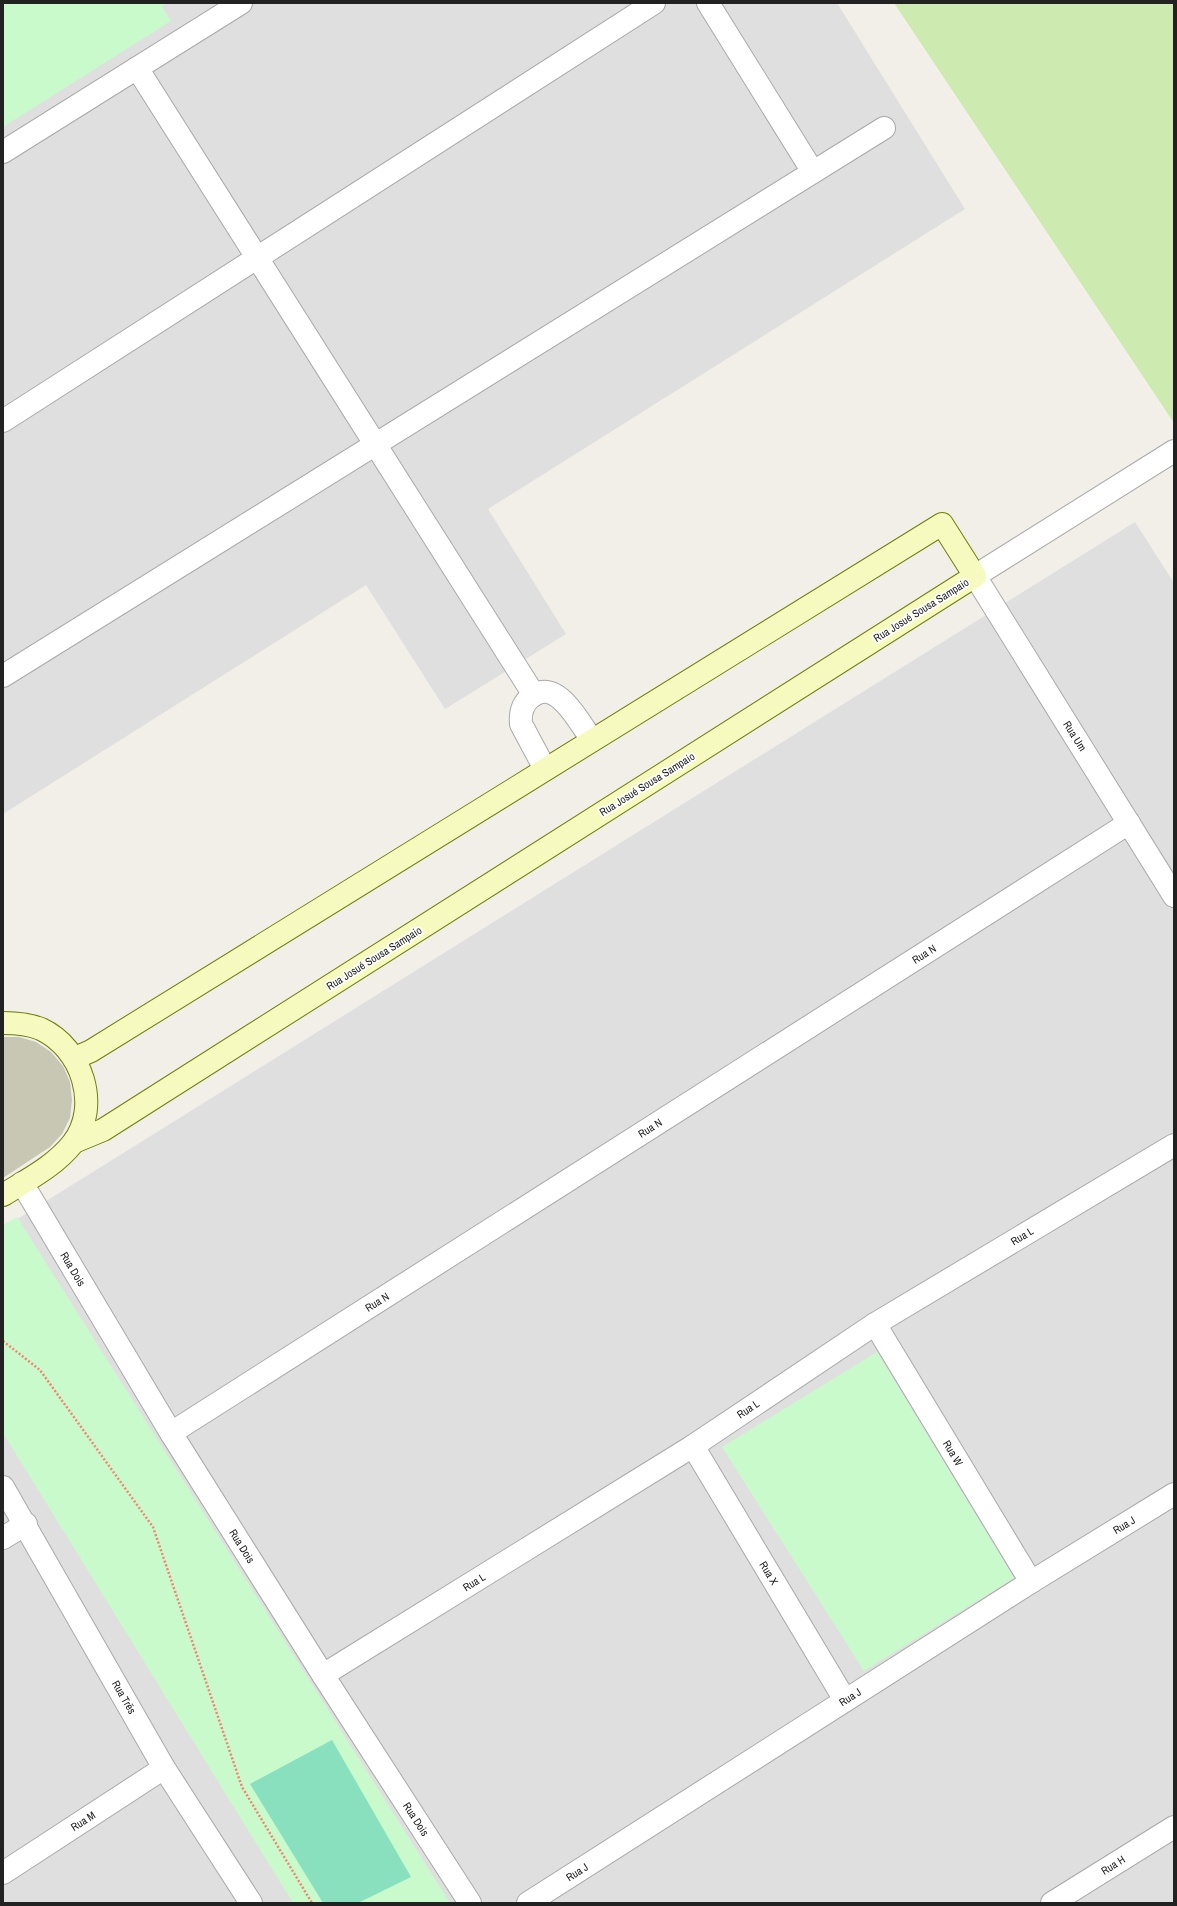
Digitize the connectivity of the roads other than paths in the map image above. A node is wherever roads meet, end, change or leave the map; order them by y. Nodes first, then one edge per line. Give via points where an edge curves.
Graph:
1 (241, 3) edge
2 (654, 3) edge
3 (708, 3) edge
4 (137, 68) junction
5 (884, 128) dead end
6 (3, 152) edge
7 (813, 172) junction
8 (257, 258) junction
9 (3, 421) edge
10 (375, 444) junction
11 (1174, 452) edge
12 (975, 576) junction
13 (3, 676) edge
14 (534, 695) junction
15 (592, 740) junction
16 (545, 769) junction
17 (1129, 823) junction
18 (1174, 896) edge
19 (3, 1023) edge
20 (75, 1058) junction
21 (74, 1142) junction
22 (1174, 1145) edge
23 (22, 1183) junction
24 (3, 1195) edge
25 (875, 1324) junction
26 (171, 1433) junction
27 (693, 1446) junction
28 (3, 1487) edge
29 (1174, 1494) edge
30 (26, 1524) junction
31 (3, 1538) edge
32 (1031, 1582) junction
33 (323, 1675) junction
34 (845, 1700) junction
35 (164, 1768) junction
36 (1174, 1827) edge
37 (3, 1874) edge
38 (251, 1903) edge
39 (470, 1903) edge
40 (528, 1903) edge
41 (1052, 1903) edge

1 - 4 street
2 - 8 street
3 - 7 street
4 - 6 street
4 - 8 street
5 - 7 street
7 - 10 street
8 - 9 street
8 - 10 street
10 - 13 street
10 - 14 street
11 - 12 street
12 - 15 street, Rua Josué Sousa Sampaio via 942,524
12 - 17 street, Rua Um
12 - 21 street, Rua Josué Sousa Sampaio via 103,1130
14 - 15 street via 542,692 558,695
14 - 16 street via 522,708 521,724
15 - 16 street, Rua Josué Sousa Sampaio
16 - 20 street, Rua Josué Sousa Sampaio
17 - 18 street, Rua Um
17 - 26 street, Rua N
19 - 20 street, Rua Josué Sousa Sampaio via 21,1023 42,1030 60,1042
20 - 21 street, Rua Josué Sousa Sampaio via 84,1078 86,1100 83,1122
21 - 23 street, Rua Josué Sousa Sampaio via 59,1158
22 - 25 street, Rua L
23 - 24 street, Rua Josué Sousa Sampaio
23 - 26 street, Rua Dois
25 - 27 street, Rua L
25 - 32 street, Rua W
26 - 33 street, Rua Dois
27 - 33 street, Rua L
27 - 34 street, Rua X
28 - 30 street, Rua Trës
29 - 32 street, Rua J
30 - 31 street
30 - 35 street, Rua Trës
32 - 34 street, Rua J
33 - 39 street, Rua Dois
34 - 40 street, Rua J
35 - 37 street, Rua M
35 - 38 street, Rua Trës
36 - 41 street, Rua H

